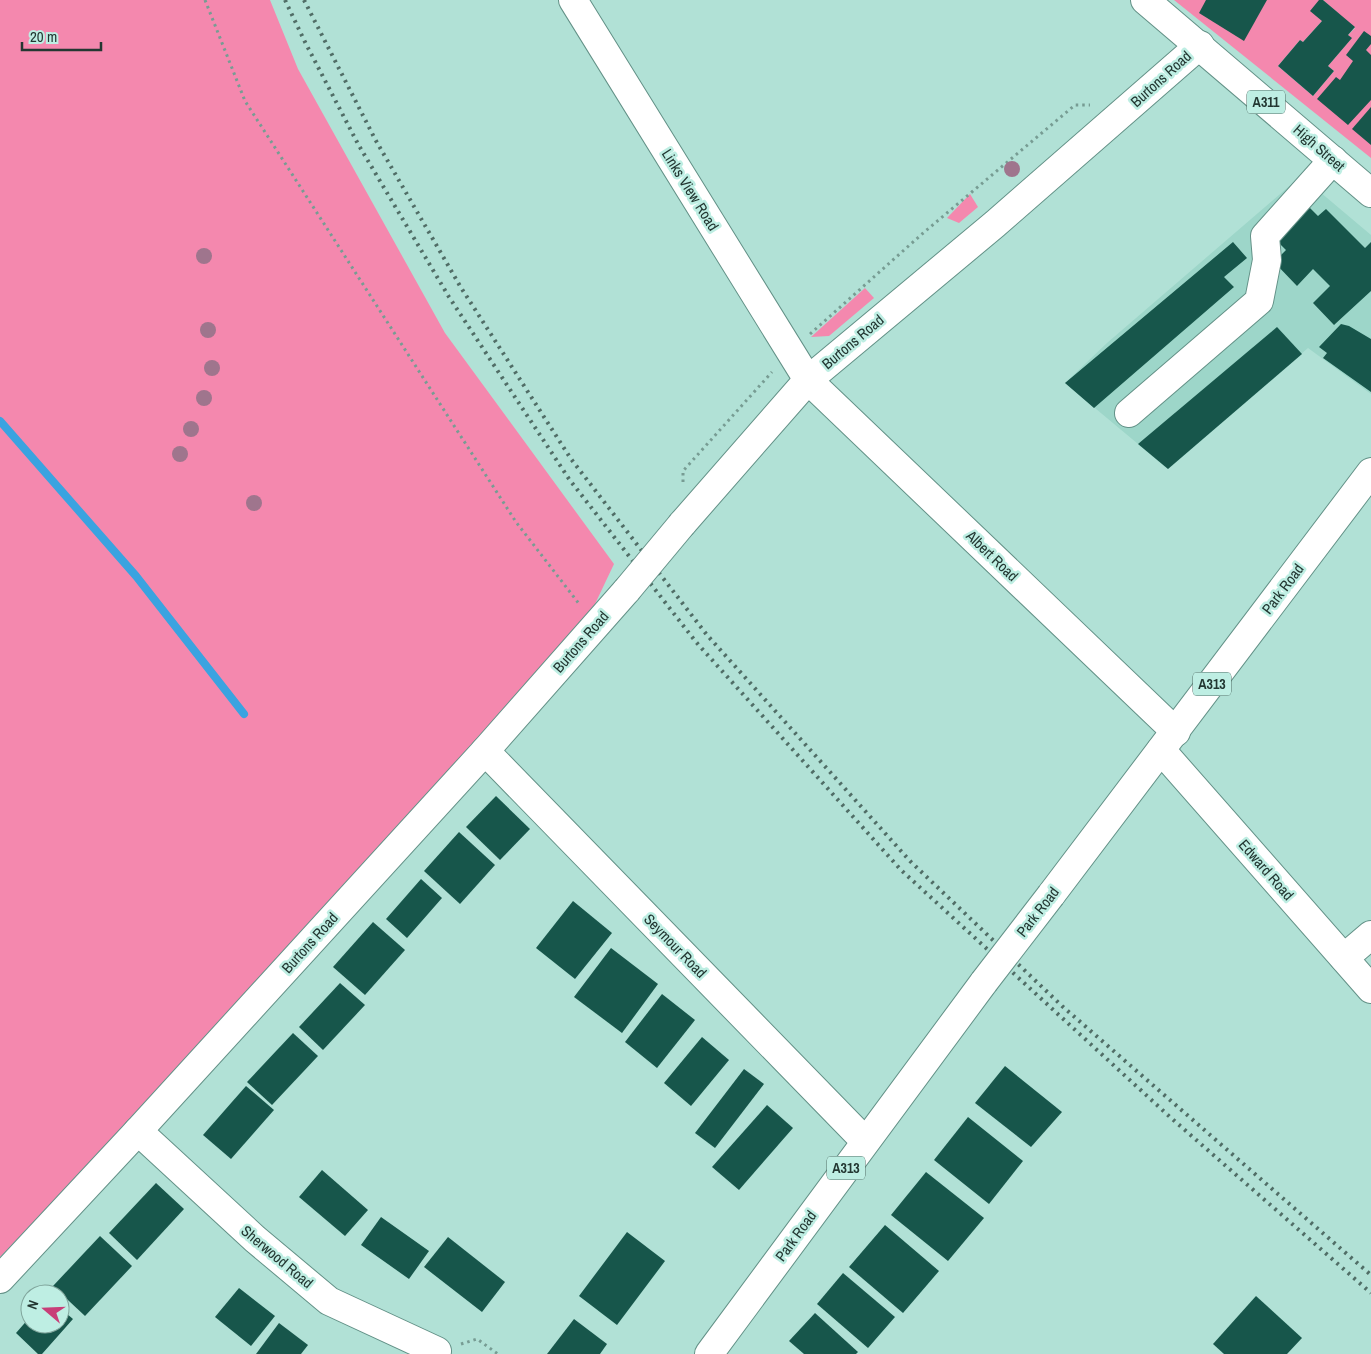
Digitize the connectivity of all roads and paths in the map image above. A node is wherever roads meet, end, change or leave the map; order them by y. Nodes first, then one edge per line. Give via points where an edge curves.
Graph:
1 (205, 0) edge
2 (573, 0) edge
3 (1146, 0) edge
4 (1200, 44) junction
5 (1333, 160) junction
6 (1371, 193) edge
7 (808, 380) junction
8 (1129, 413) dead end
9 (1371, 472) edge
10 (595, 625) junction
11 (1168, 741) junction
12 (485, 751) junction
13 (1371, 935) edge
14 (1344, 958) junction
15 (1371, 989) edge
16 (138, 1131) junction
17 (865, 1141) junction
18 (0, 1279) edge
19 (437, 1352) joint
20 (498, 1354) edge
21 (710, 1354) edge

1 - 10 path via 244,101 516,522
2 - 7 street, Links View Road
3 - 4 street, A311
4 - 5 street, High Street / A311
4 - 7 street, Burtons Road
5 - 6 street, High Street / A311
5 - 8 street via 1266,236 1267,260 1259,301
7 - 10 street, Burtons Road, bridge
7 - 11 street, Albert Road
9 - 11 street, Park Road / A313
10 - 12 street, Burtons Road
11 - 14 street, Edward Road
11 - 17 street, Park Road / A313, bridge
12 - 16 street, Burtons Road
12 - 17 street, Seymour Road
13 - 14 street
14 - 15 street, Edward Road
16 - 18 street, Burtons Road
16 - 19 street, Sherwood Road via 255,1239 329,1301
17 - 21 street, Park Road / A313
19 - 20 path via 477,1339

